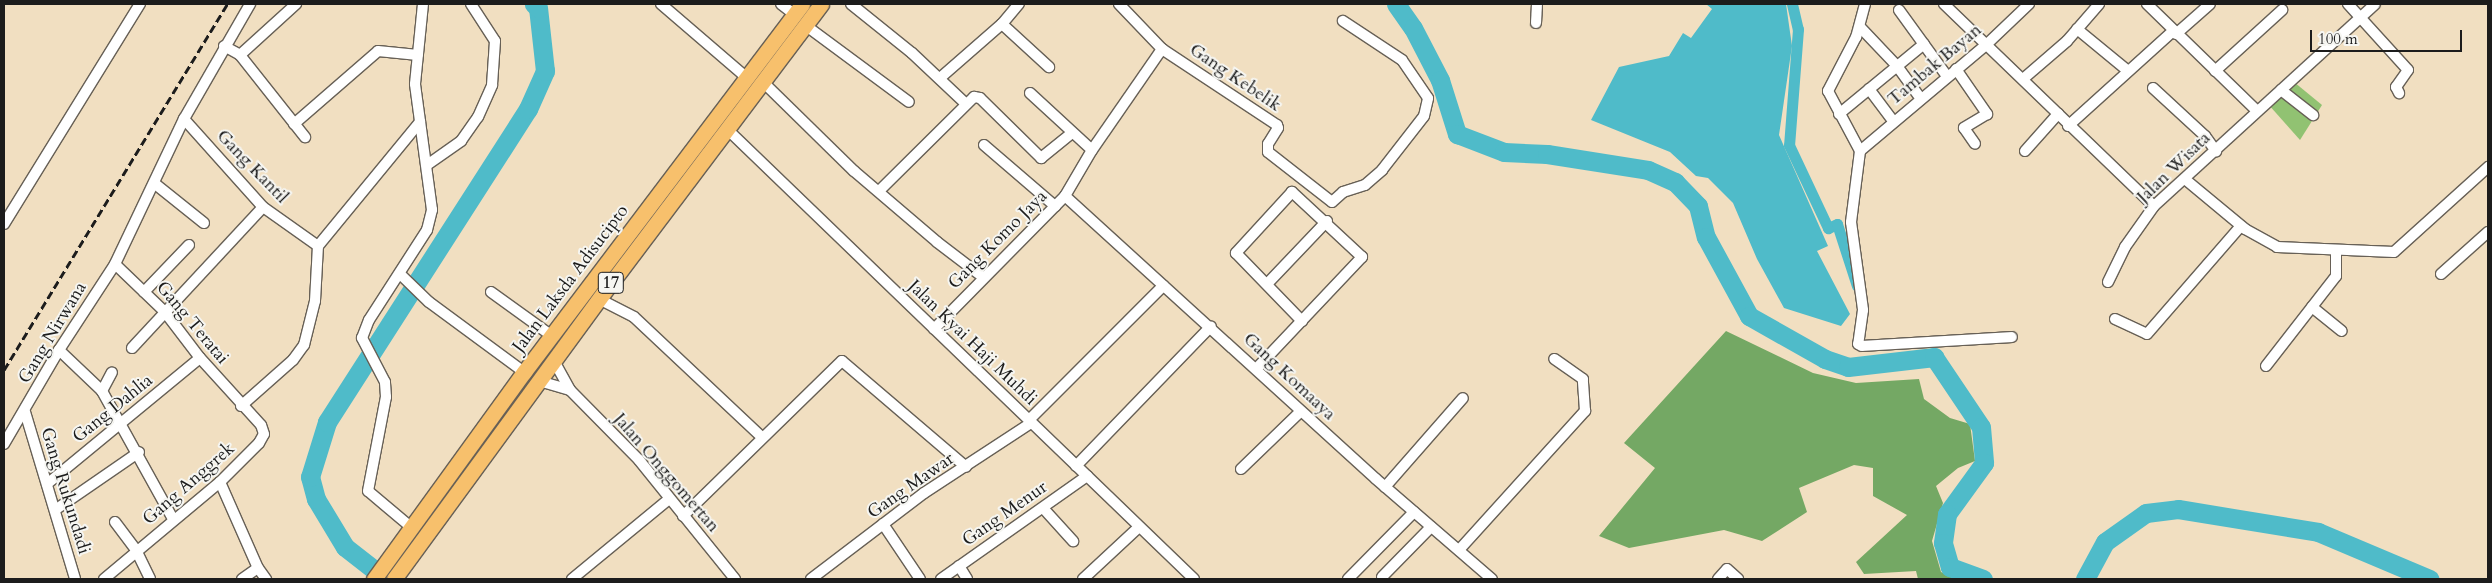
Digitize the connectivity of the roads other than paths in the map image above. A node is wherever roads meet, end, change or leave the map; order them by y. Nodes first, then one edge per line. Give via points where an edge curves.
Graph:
1 (140, 4) edge
2 (250, 4) edge
3 (296, 4) edge
4 (423, 4) edge
5 (471, 4) edge
6 (662, 4) edge
7 (781, 4) edge
8 (821, 4) edge
9 (851, 4) edge
10 (1019, 4) edge
11 (1119, 4) edge
12 (1537, 4) edge
13 (1864, 4) edge
14 (1944, 4) edge
15 (2029, 4) edge
16 (2099, 4) edge
17 (2147, 4) edge
18 (2210, 4) edge
19 (2348, 4) edge
20 (2375, 4) edge
21 (798, 9) edge
22 (1899, 10) dead end
23 (2282, 10) dead end
24 (2361, 17) junction
25 (1343, 21) dead end
26 (1536, 23) dead end
27 (1002, 24) junction
28 (805, 25) junction
29 (1860, 27) junction
30 (2077, 29) junction
31 (2174, 33) junction
32 (1924, 44) junction
33 (1986, 44) junction
34 (224, 46) junction
35 (1162, 49) junction
36 (240, 55) junction
37 (418, 55) junction
38 (1897, 66) junction
39 (1049, 67) dead end
40 (1956, 69) junction
41 (2128, 71) junction
42 (2215, 71) junction
43 (1946, 75) junction
44 (746, 77) junction
45 (940, 78) junction
46 (2023, 78) junction
47 (763, 82) junction
48 (2153, 88) dead end
49 (1869, 89) junction
50 (2281, 90) junction
51 (1030, 93) dead end
52 (2399, 93) dead end
53 (1920, 98) junction
54 (909, 102) dead end
55 (965, 103) junction
56 (2257, 111) junction
57 (1839, 114) junction
58 (2058, 114) junction
59 (2313, 115) dead end
60 (184, 119) junction
61 (1893, 121) junction
62 (420, 122) junction
63 (294, 124) junction
64 (2068, 126) junction
65 (728, 130) junction
66 (1072, 133) junction
67 (305, 137) dead end
68 (1975, 144) dead end
69 (984, 145) dead end
70 (1092, 150) junction
71 (1860, 151) junction
72 (2025, 151) dead end
73 (2216, 151) junction
74 (427, 164) junction
75 (2488, 167) edge
76 (2186, 180) junction
77 (154, 182) junction
78 (878, 191) junction
79 (1065, 196) junction
80 (1055, 206) junction
81 (2154, 206) junction
82 (263, 207) junction
83 (1327, 221) junction
84 (204, 223) dead end
85 (4, 224) edge
86 (2241, 226) junction
87 (2488, 232) edge
88 (189, 245) dead end
89 (318, 246) junction
90 (2336, 251) junction
91 (115, 264) junction
92 (400, 274) junction
93 (2441, 274) dead end
94 (983, 277) junction
95 (2108, 282) dead end
96 (1267, 284) junction
97 (1163, 286) junction
98 (144, 292) junction
99 (491, 292) dead end
100 (599, 299) junction
101 (2312, 307) junction
102 (165, 312) junction
103 (2115, 319) dead end
104 (1302, 321) junction
105 (1212, 326) junction
106 (934, 329) junction
107 (2342, 331) dead end
108 (552, 336) junction
109 (2012, 337) dead end
110 (132, 348) dead end
111 (59, 350) junction
112 (200, 358) junction
113 (1554, 359) dead end
114 (554, 361) junction
115 (2266, 366) dead end
116 (1257, 368) junction
117 (112, 372) dead end
118 (524, 372) junction
119 (539, 381) junction
120 (570, 390) junction
121 (102, 391) junction
122 (1463, 398) dead end
123 (241, 406) junction
124 (1301, 411) junction
125 (25, 412) junction
126 (1030, 421) junction
127 (122, 424) junction
128 (762, 437) junction
129 (4, 444) edge
130 (139, 452) junction
131 (1076, 466) junction
132 (966, 467) junction
133 (1241, 469) dead end
134 (1087, 476) junction
135 (220, 482) junction
136 (47, 484) junction
137 (1385, 487) junction
138 (669, 499) junction
139 (1043, 508) junction
140 (54, 510) junction
141 (1414, 512) junction
142 (683, 516) junction
143 (174, 519) junction
144 (115, 522) dead end
145 (883, 524) junction
146 (1139, 527) junction
147 (1431, 527) junction
148 (412, 528) junction
149 (1073, 541) dead end
150 (136, 550) junction
151 (1459, 550) junction
152 (959, 566) junction
153 (258, 568) junction
154 (1382, 577) dead end
155 (75, 579) edge
156 (104, 579) edge
157 (150, 579) edge
158 (242, 579) edge
159 (266, 579) edge
160 (374, 579) edge
161 (394, 579) edge
162 (572, 579) edge
163 (735, 579) edge
164 (811, 579) edge
165 (920, 579) edge
166 (941, 579) edge
167 (966, 579) edge
168 (1083, 579) edge
169 (1194, 579) edge
170 (1348, 579) edge
171 (1492, 579) edge
172 (1718, 579) edge
173 (1738, 579) edge

1 - 85 street
2 - 34 street, Gang Nirwana
3 - 36 street
4 - 37 street
5 - 74 street via 495,41 492,85 478,117 461,141
6 - 44 street
7 - 21 street
8 - 28 highway, Jalan Laksda Adisucipto / 17
9 - 45 street
10 - 27 street
11 - 35 street
12 - 26 street
13 - 29 street
14 - 33 street
15 - 33 street, Tambak Bayan
16 - 30 street
17 - 31 street
18 - 31 street
19 - 24 street
20 - 24 street, Jalan Wisata
21 - 44 highway, Jalan Laksda Adisucipto / 17
22 - 32 street
23 - 42 street
24 - 50 street, Jalan Wisata
24 - 52 street via 2408,70 2396,87
25 - 35 street, Gang Kebelik via 1402,60 1428,98 1424,116 1382,170 1365,185 1342,192 1332,202 1268,152 1268,144 1277,125
27 - 39 street
27 - 45 street
28 - 47 highway, Jalan Laksda Adisucipto / 17
28 - 54 street
29 - 38 street
29 - 57 street via 1828,91
30 - 41 street
30 - 46 street
31 - 41 street
31 - 42 street
32 - 38 street
32 - 43 street
33 - 40 street, Tambak Bayan
33 - 46 street
34 - 36 street
34 - 60 street, Gang Nirwana
35 - 70 street, Gang Komo Jaya
36 - 63 street
37 - 62 street via 415,84
37 - 63 street via 378,51
38 - 49 street
38 - 53 street
40 - 43 street, Tambak Bayan
40 - 68 street via 1986,114 1964,128
41 - 64 street
42 - 56 street
43 - 53 street, Tambak Bayan
44 - 108 highway, Jalan Laksda Adisucipto / 17
45 - 55 street
46 - 58 street
47 - 65 highway, Jalan Laksda Adisucipto / 17
47 - 78 street
48 - 73 street via 2205,136
49 - 57 street
49 - 61 street
50 - 56 street, Jalan Wisata
50 - 59 street
51 - 66 street
53 - 61 street, Tambak Bayan
55 - 66 street via 974,96 980,98 1041,158
55 - 78 street
56 - 73 street, Jalan Wisata
57 - 71 street
58 - 64 street
58 - 72 street
60 - 77 street, Gang Nirwana
60 - 82 street, Gang Kantil
61 - 71 street, Tambak Bayan
62 - 74 street
62 - 89 street
63 - 67 street
64 - 81 street
65 - 100 highway, Jalan Laksda Adisucipto / 17
65 - 106 street, Jalan Kyai Haji Muhdi
66 - 70 street
69 - 80 street
70 - 79 street, Gang Komo Jaya
71 - 109 street via 1851,222 1863,310 1858,344
73 - 76 street, Jalan Wisata
74 - 92 street via 432,210 427,230
75 - 90 street via 2396,251
76 - 81 street, Jalan Wisata
76 - 86 street
77 - 84 street
77 - 91 street, Gang Nirwana
78 - 94 street via 936,242
79 - 80 street, Gang Komo Jaya
79 - 97 street, Gang Komaaya
80 - 94 street, Gang Komo Jaya
81 - 95 street, Jalan Wisata via 2125,247
82 - 89 street, Gang Kantil
82 - 102 street
83 - 96 street
83 - 96 street via 1298,194 1292,192 1288,195 1236,253
83 - 104 street via 1362,257
86 - 90 street via 2277,247
86 - 103 street via 2147,334
87 - 93 street
88 - 98 street
89 - 123 street via 315,301 304,344 293,360
90 - 101 street via 2336,276
91 - 98 street, Gang Teratai
91 - 111 street, Gang Nirwana
92 - 118 street via 429,302
92 - 148 street via 363,331 362,338 385,382 386,397 368,491
94 - 106 street, Gang Komo Jaya
96 - 104 street
97 - 105 street, Gang Komaaya
97 - 126 street, Gang Mawar
98 - 102 street, Gang Teratai
99 - 108 street
100 - 114 highway, Jalan Laksda Adisucipto / 17
100 - 128 street via 634,317
101 - 107 street
101 - 115 street
102 - 110 street
102 - 112 street, Gang Teratai
104 - 116 street
105 - 116 street, Gang Komaaya
105 - 131 street
106 - 126 street, Jalan Kyai Haji Muhdi
108 - 118 highway, Jalan Laksda Adisucipto / 17
111 - 121 street
111 - 125 street, Gang Nirwana
112 - 123 street, Gang Teratai
112 - 127 street, Gang Dahlia
113 - 151 street via 1583,379 1586,411
114 - 119 highway, Jalan Laksda Adisucipto / 17
114 - 120 street
116 - 124 street, Gang Komaaya
117 - 121 street
118 - 148 highway, Jalan Laksda Adisucipto / 17
119 - 120 street
119 - 161 highway, Jalan Laksda Adisucipto / 17
120 - 138 street, Jalan Onggomertan via 639,460
121 - 127 street
122 - 137 street
123 - 135 street, Gang Anggrek via 261,426 264,434 260,443
124 - 133 street
124 - 137 street, Gang Komaaya
125 - 129 street, Gang Nirwana
125 - 136 street, Gang Rukundadi
126 - 131 street, Jalan Kyai Haji Muhdi
126 - 132 street, Gang Mawar
127 - 130 street
127 - 136 street, Gang Dahlia
128 - 132 street via 842,362
128 - 142 street
130 - 140 street
130 - 143 street
131 - 134 street, Jalan Kyai Haji Muhdi
132 - 145 street, Gang Mawar
134 - 139 street, Gang Menur
134 - 146 street, Jalan Kyai Haji Muhdi
135 - 143 street, Gang Anggrek
135 - 153 street
136 - 140 street, Gang Rukundadi
137 - 141 street, Gang Komaaya
138 - 142 street, Jalan Onggomertan
138 - 162 street
139 - 149 street
139 - 152 street, Gang Menur
140 - 155 street, Gang Rukundadi
141 - 147 street, Gang Komaaya
141 - 170 street
142 - 163 street, Jalan Onggomertan
143 - 150 street, Gang Anggrek
144 - 150 street
145 - 164 street, Gang Mawar
145 - 165 street
146 - 168 street
146 - 169 street, Jalan Kyai Haji Muhdi
147 - 151 street, Gang Komaaya
147 - 154 street
148 - 160 highway, Jalan Laksda Adisucipto / 17
150 - 156 street, Gang Anggrek
150 - 157 street
151 - 171 street, Gang Komaaya
152 - 166 street, Gang Menur
152 - 167 street
153 - 158 street
153 - 159 street
172 - 173 street via 1727,569

